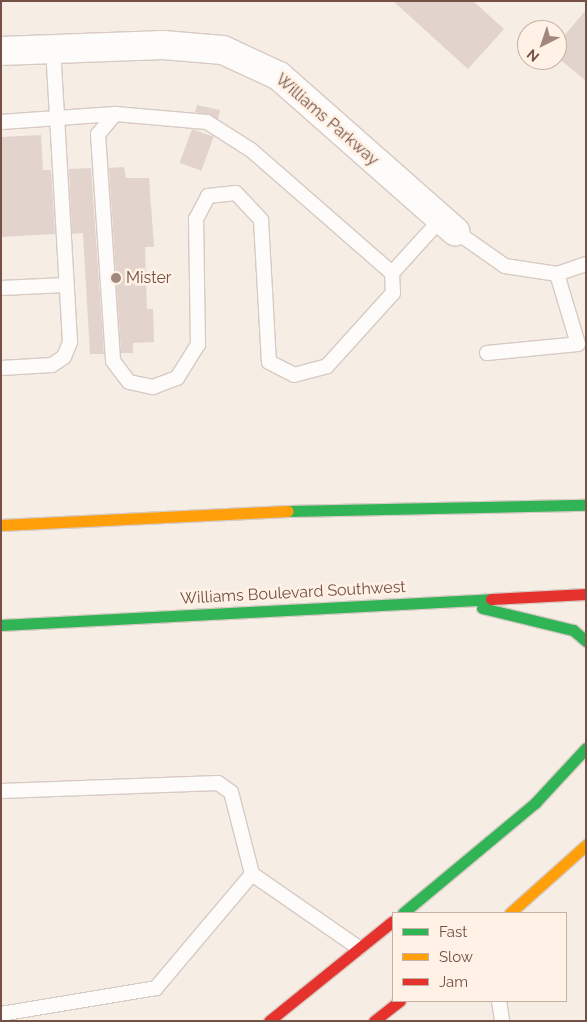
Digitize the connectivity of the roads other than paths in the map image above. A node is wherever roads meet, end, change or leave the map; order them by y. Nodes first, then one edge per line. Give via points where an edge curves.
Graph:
1 (53, 49) junction
2 (1, 50) edge
3 (115, 114) junction
4 (57, 120) junction
5 (1, 122) edge
6 (448, 225) junction
7 (586, 264) edge
8 (392, 273) junction
9 (557, 274) junction
10 (66, 285) junction
11 (1, 288) edge
12 (582, 343) edge
13 (487, 353) dead end
14 (1, 368) edge
15 (586, 497) edge
16 (586, 505) edge
17 (544, 506) junction
18 (1, 525) edge
19 (586, 594) edge
20 (452, 601) junction
21 (1, 625) edge
22 (586, 641) edge
23 (584, 748) edge
24 (1, 791) edge
25 (586, 845) edge
26 (252, 874) junction
27 (404, 912) edge
28 (511, 912) edge
29 (392, 922) edge
30 (359, 948) junction
31 (399, 1002) edge
32 (499, 1002) edge
33 (1, 1014) edge
34 (269, 1021) edge
35 (374, 1021) edge
36 (502, 1021) edge

1 - 2 street, Williams Parkway
1 - 4 lane
1 - 6 street, Williams Parkway via 163,45 223,50 279,76
3 - 4 lane
3 - 8 lane via 207,122 251,150
3 - 8 lane via 98,134 113,361 130,382 153,387 177,378 198,345 196,218 208,196 236,193 261,220 269,362 294,375 327,366 393,293
4 - 5 lane
4 - 10 lane
6 - 8 lane
6 - 9 lane via 505,266
7 - 9 lane
9 - 12 lane
10 - 11 lane
10 - 14 lane via 70,342 64,357 52,365
12 - 13 lane
15 - 17 main road
16 - 17 main road
17 - 18 main road via 336,509
19 - 20 main road, Williams Boulevard Southwest
20 - 21 main road, Williams Boulevard Southwest
20 - 22 main road via 573,630
23 - 27 main road via 535,803 465,866
24 - 26 lane via 218,783 231,792
25 - 28 main road
26 - 30 lane
26 - 33 lane via 156,988
29 - 30 main road
30 - 34 main road
31 - 35 main road
32 - 36 lane

